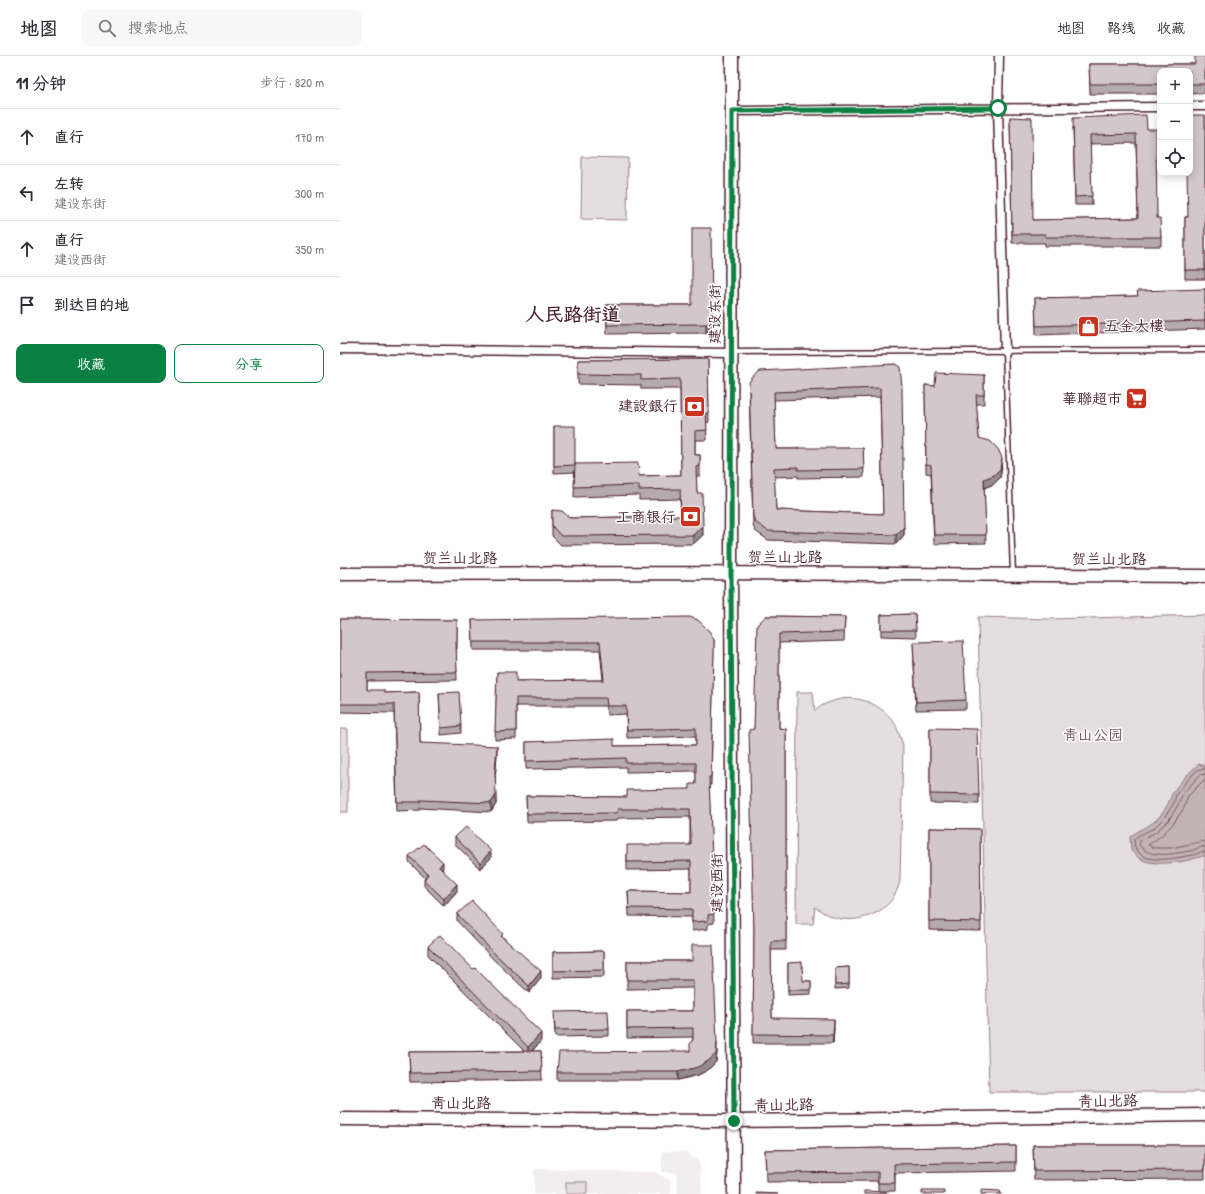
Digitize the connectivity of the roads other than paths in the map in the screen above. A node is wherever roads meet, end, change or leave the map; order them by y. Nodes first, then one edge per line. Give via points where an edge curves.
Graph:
1 (732, 56) edge
2 (998, 56) edge
3 (1193, 106) edge
4 (1205, 106) edge
5 (1157, 107) edge
6 (998, 108) junction
7 (732, 111) junction
8 (340, 349) edge
9 (1205, 350) edge
10 (1005, 351) junction
11 (731, 352) junction
12 (731, 573) junction
13 (340, 574) edge
14 (1013, 575) junction
15 (1205, 576) edge
16 (1205, 1116) edge
17 (340, 1118) edge
18 (734, 1121) junction
19 (734, 1194) edge

1 - 7 main road, 建设东街
2 - 6 street
3 - 4 street
5 - 6 street
6 - 7 street
6 - 10 street
7 - 11 main road, 建设东街
8 - 11 street
9 - 10 lane
10 - 11 lane
10 - 14 lane
11 - 12 main road, 建设东街
12 - 13 main road, 贺兰山北路
12 - 14 main road, 贺兰山北路
12 - 18 main road, 建设西街
14 - 15 main road, 贺兰山北路
16 - 18 main road, 青山北路
17 - 18 main road, 青山北路
18 - 19 main road, 建设西街

